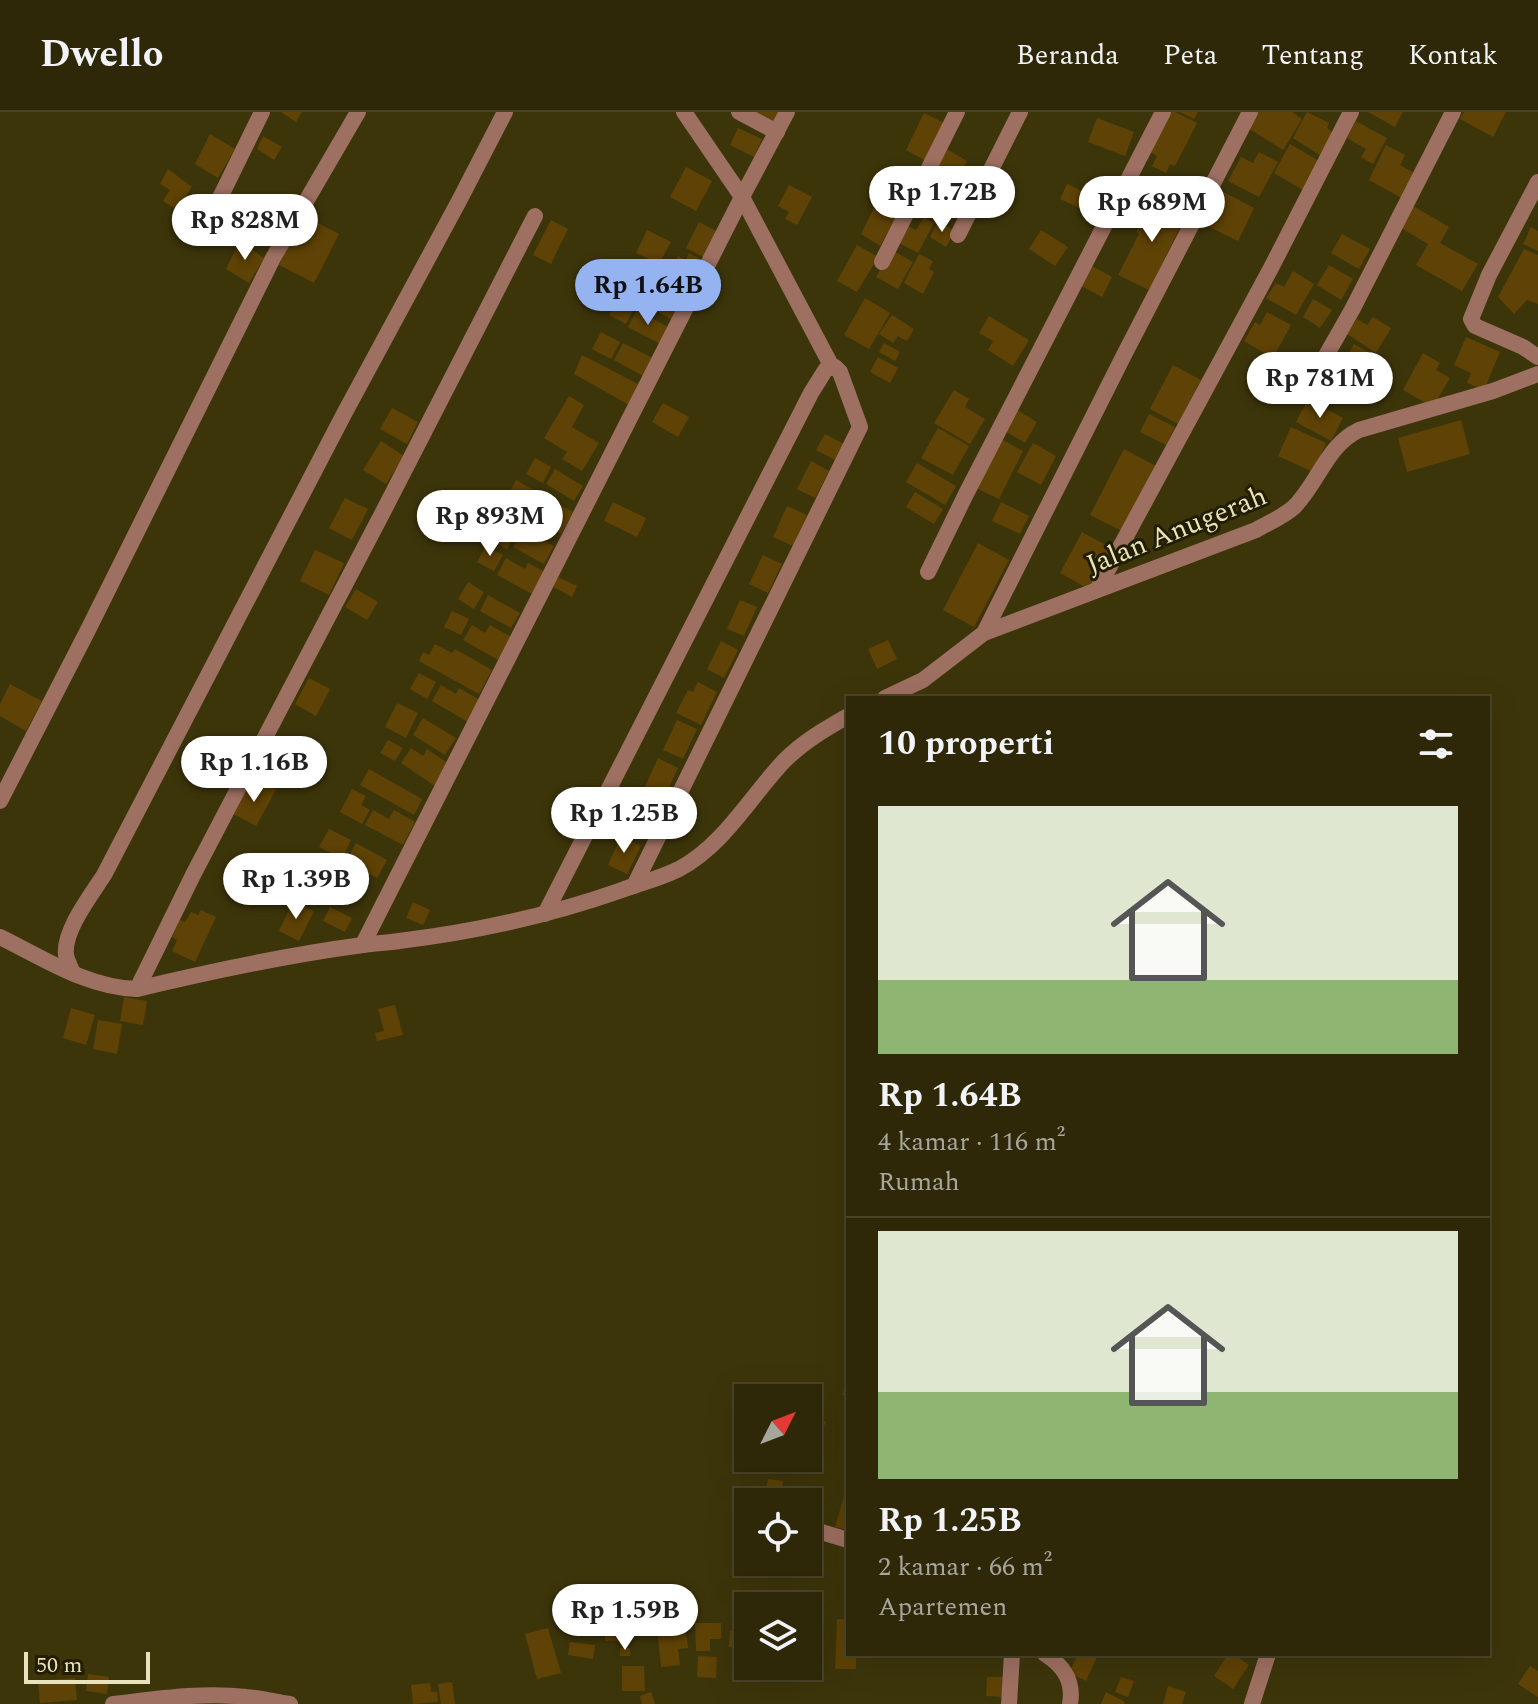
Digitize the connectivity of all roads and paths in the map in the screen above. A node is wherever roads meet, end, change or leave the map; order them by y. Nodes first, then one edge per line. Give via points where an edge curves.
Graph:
1 (262, 112) edge
2 (358, 112) edge
3 (505, 112) edge
4 (684, 112) edge
5 (739, 112) edge
6 (787, 112) edge
7 (957, 112) edge
8 (1020, 112) edge
9 (1163, 112) edge
10 (1250, 112) edge
11 (1351, 112) edge
12 (1453, 112) edge
13 (777, 132) junction
14 (1538, 182) edge
15 (742, 197) junction
16 (212, 214) dead end
17 (535, 216) dead end
18 (958, 235) dead end
19 (882, 262) dead end
20 (1538, 357) edge
21 (832, 367) junction
22 (1538, 374) edge
23 (1303, 396) dead end
24 (928, 572) dead end
25 (1097, 590) junction
26 (984, 633) junction
27 (889, 696) edge
28 (846, 717) edge
29 (0, 801) edge
30 (634, 886) junction
31 (545, 914) junction
32 (0, 937) edge
33 (363, 944) junction
34 (73, 973) junction
35 (137, 989) junction
36 (822, 1532) edge
37 (846, 1539) edge
38 (1012, 1656) edge
39 (1048, 1656) edge
40 (1267, 1656) edge
41 (113, 1704) edge
42 (290, 1704) edge
43 (1009, 1704) edge
44 (1070, 1704) edge
45 (1252, 1704) edge

1 - 16 street
2 - 29 street via 273,258
3 - 34 street via 104,875 75,921 66,955
4 - 15 street
5 - 13 street
6 - 13 street
7 - 19 street
8 - 18 street
9 - 24 street
10 - 26 street
11 - 25 street
12 - 23 street
13 - 15 street
14 - 20 street via 1471,319 1475,326
15 - 21 street
15 - 33 street
17 - 35 street
21 - 30 street via 840,372 860,427
21 - 31 street via 811,393
22 - 25 street, Jalan Anugerah via 1350,434 1282,516
25 - 26 street, Jalan Anugerah
26 - 27 street via 923,680
28 - 30 street via 784,761 702,853 668,874
30 - 31 street
31 - 33 street via 443,935
32 - 34 street
33 - 35 street
34 - 35 street
36 - 37 street
38 - 43 street
39 - 44 street via 1067,1676
40 - 45 street
41 - 42 street via 202,1696

